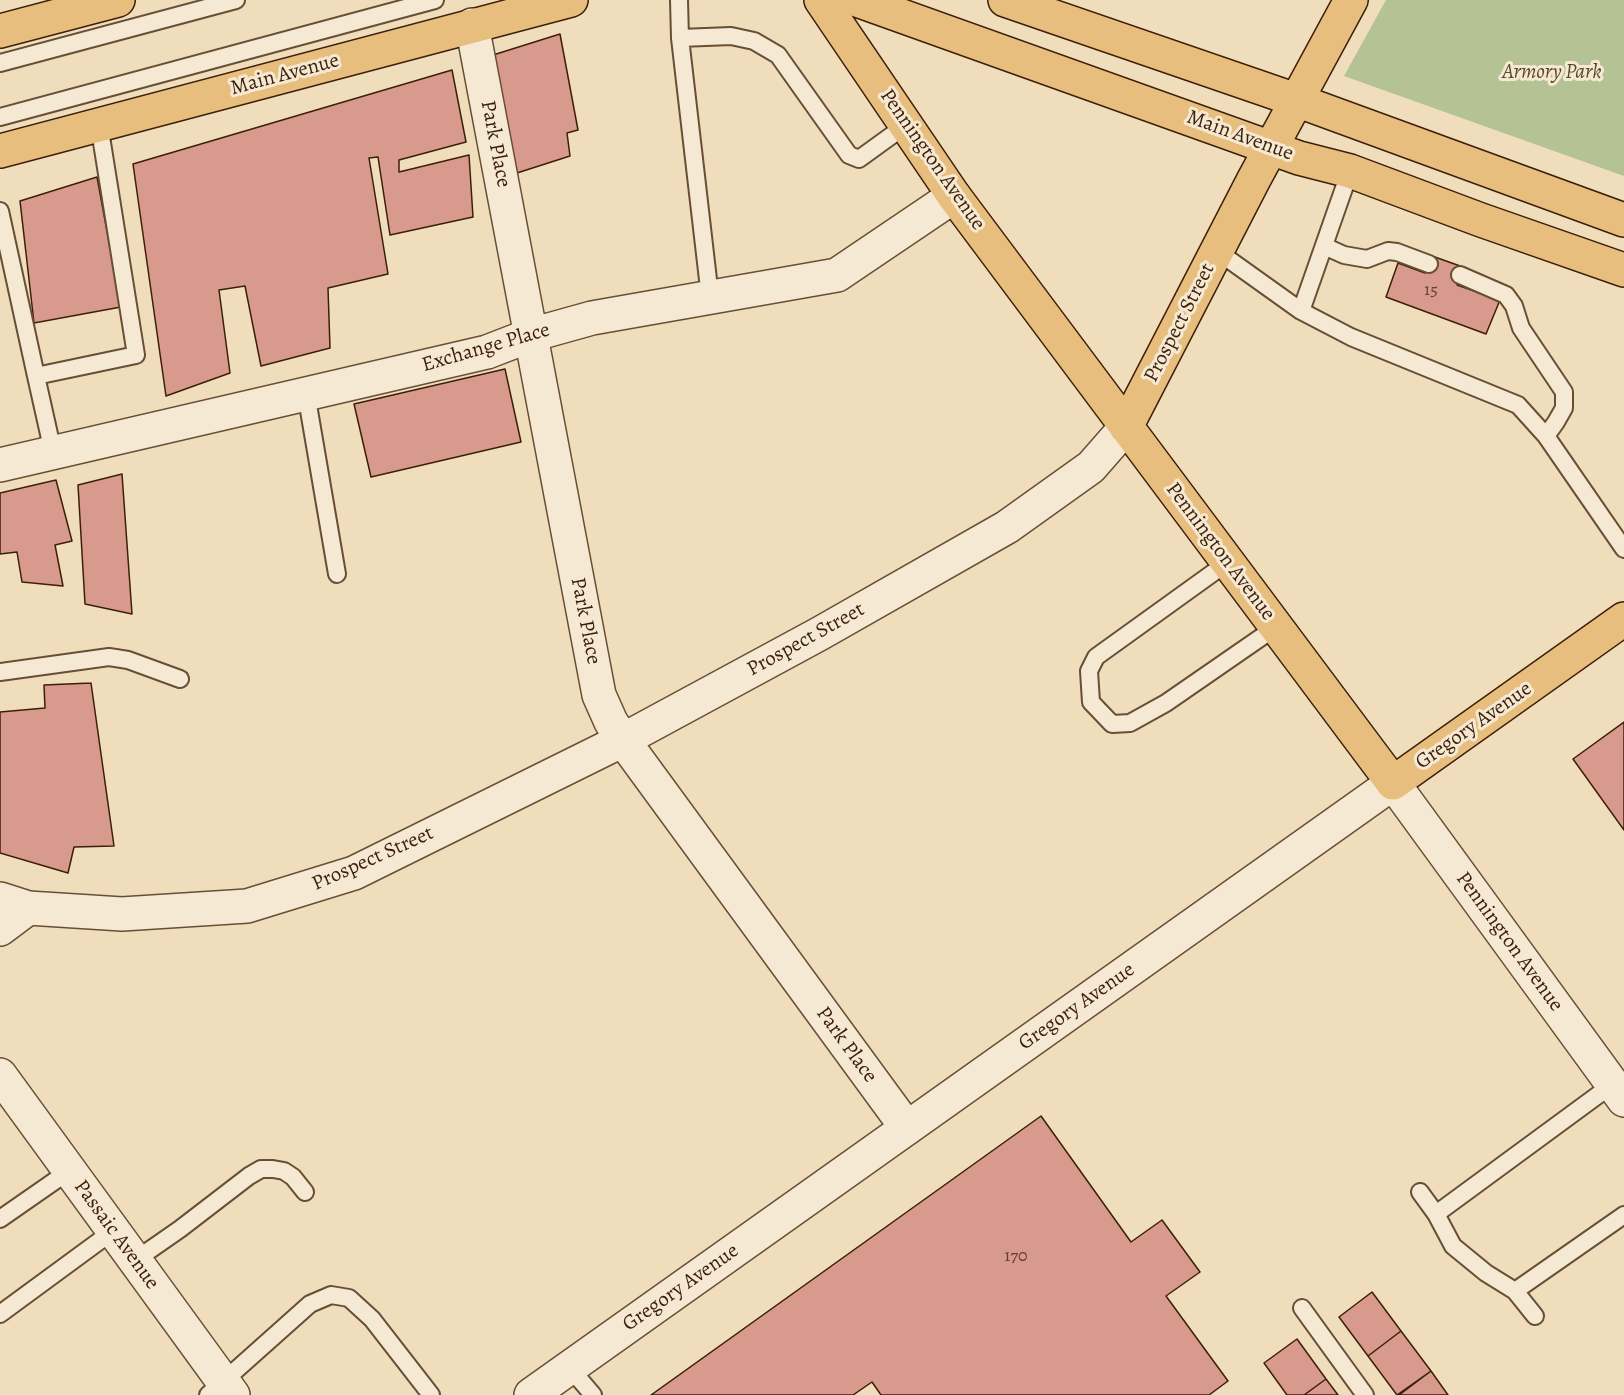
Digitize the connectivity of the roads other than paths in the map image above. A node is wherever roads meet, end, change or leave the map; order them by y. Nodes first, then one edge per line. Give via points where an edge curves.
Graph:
1 (118, 0) edge
2 (236, 0) edge
3 (435, 0) edge
4 (571, 0) edge
5 (679, 0) edge
6 (820, 0) edge
7 (857, 0) edge
8 (1005, 0) edge
9 (1351, 0) edge
10 (472, 25) junction
11 (0, 31) edge
12 (680, 38) junction
13 (0, 63) edge
14 (1296, 100) junction
15 (0, 117) edge
16 (99, 124) junction
17 (906, 125) junction
18 (1271, 148) junction
19 (0, 151) edge
20 (1350, 171) junction
21 (954, 196) junction
22 (0, 211) edge
23 (1624, 220) edge
24 (1324, 246) junction
25 (1217, 251) junction
26 (1429, 264) dead end
27 (1624, 270) edge
28 (1460, 275) dead end
29 (710, 297) junction
30 (1301, 311) junction
31 (531, 334) junction
32 (36, 376) junction
33 (306, 393) junction
34 (1126, 427) junction
35 (1546, 436) junction
36 (53, 452) junction
37 (0, 465) edge
38 (1624, 549) edge
39 (1228, 562) junction
40 (337, 574) dead end
41 (1622, 625) edge
42 (1276, 627) junction
43 (0, 672) edge
44 (180, 679) dead end
45 (623, 740) junction
46 (1393, 783) junction
47 (14, 904) edge
48 (0, 929) edge
49 (0, 1075) edge
50 (1618, 1092) edge
51 (907, 1128) junction
52 (69, 1171) junction
53 (305, 1192) dead end
54 (1419, 1192) dead end
55 (1436, 1214) junction
56 (1624, 1215) edge
57 (0, 1219) edge
58 (113, 1231) junction
59 (134, 1261) junction
60 (1515, 1291) junction
61 (1302, 1308) dead end
62 (0, 1314) edge
63 (1534, 1316) dead end
64 (570, 1368) junction
65 (221, 1391) edge
66 (432, 1395) edge
67 (531, 1395) edge
68 (593, 1395) edge
69 (1365, 1395) edge

1 - 11 main road
2 - 13 lane
3 - 15 lane
4 - 10 main road, Main Avenue
5 - 12 lane
6 - 17 main road, Pennington Avenue
7 - 18 main road, Main Avenue
8 - 14 main road
9 - 14 main road, Prospect Street
10 - 16 main road, Main Avenue
10 - 31 street, Park Place
12 - 17 lane via 731,36 754,41 778,55 849,155 859,159
12 - 29 lane
14 - 18 main road, Prospect Street
14 - 23 main road
16 - 19 main road, Main Avenue
16 - 32 lane via 136,355
17 - 21 main road, Pennington Avenue
18 - 20 main road, Main Avenue
18 - 25 main road, Prospect Street
20 - 24 lane
20 - 27 main road, Main Avenue
21 - 29 street, Exchange Place via 837,274
21 - 34 main road, Pennington Avenue
22 - 32 lane
24 - 26 lane via 1367,259 1388,251 1397,252
24 - 30 lane
25 - 30 lane
25 - 34 main road, Prospect Street
28 - 35 lane via 1506,295 1521,327 1564,392 1564,408
29 - 31 street, Exchange Place via 592,318
30 - 35 lane via 1351,337 1518,405
31 - 33 street, Exchange Place via 487,352
31 - 45 street, Park Place via 599,695
32 - 36 lane
33 - 36 street, Exchange Place
33 - 40 lane
34 - 39 main road, Pennington Avenue
34 - 45 street, Prospect Street via 1091,467 1007,527
35 - 38 lane
36 - 37 street, Exchange Place
39 - 42 main road, Pennington Avenue
39 - 42 lane via 1096,657 1089,671 1091,702 1112,724 1130,723 1167,703
41 - 46 main road, Gregory Avenue
42 - 46 main road, Pennington Avenue
43 - 44 lane via 109,657
45 - 47 street, Prospect Street via 354,873 247,906 122,914
45 - 51 street, Park Place
46 - 50 street, Pennington Avenue
46 - 51 street, Gregory Avenue
47 - 48 street
49 - 52 street, Passaic Avenue
50 - 55 lane
51 - 64 street, Gregory Avenue
52 - 57 lane
52 - 58 street, Passaic Avenue
53 - 59 lane via 284,1171 261,1169
54 - 55 lane
55 - 60 lane via 1453,1246
56 - 60 lane
58 - 59 street, Passaic Avenue
58 - 62 lane
59 - 65 street, Passaic Avenue
60 - 63 lane
61 - 69 lane
64 - 67 street, Gregory Avenue
64 - 68 lane
65 - 66 lane via 310,1304 332,1295 349,1298 372,1319

